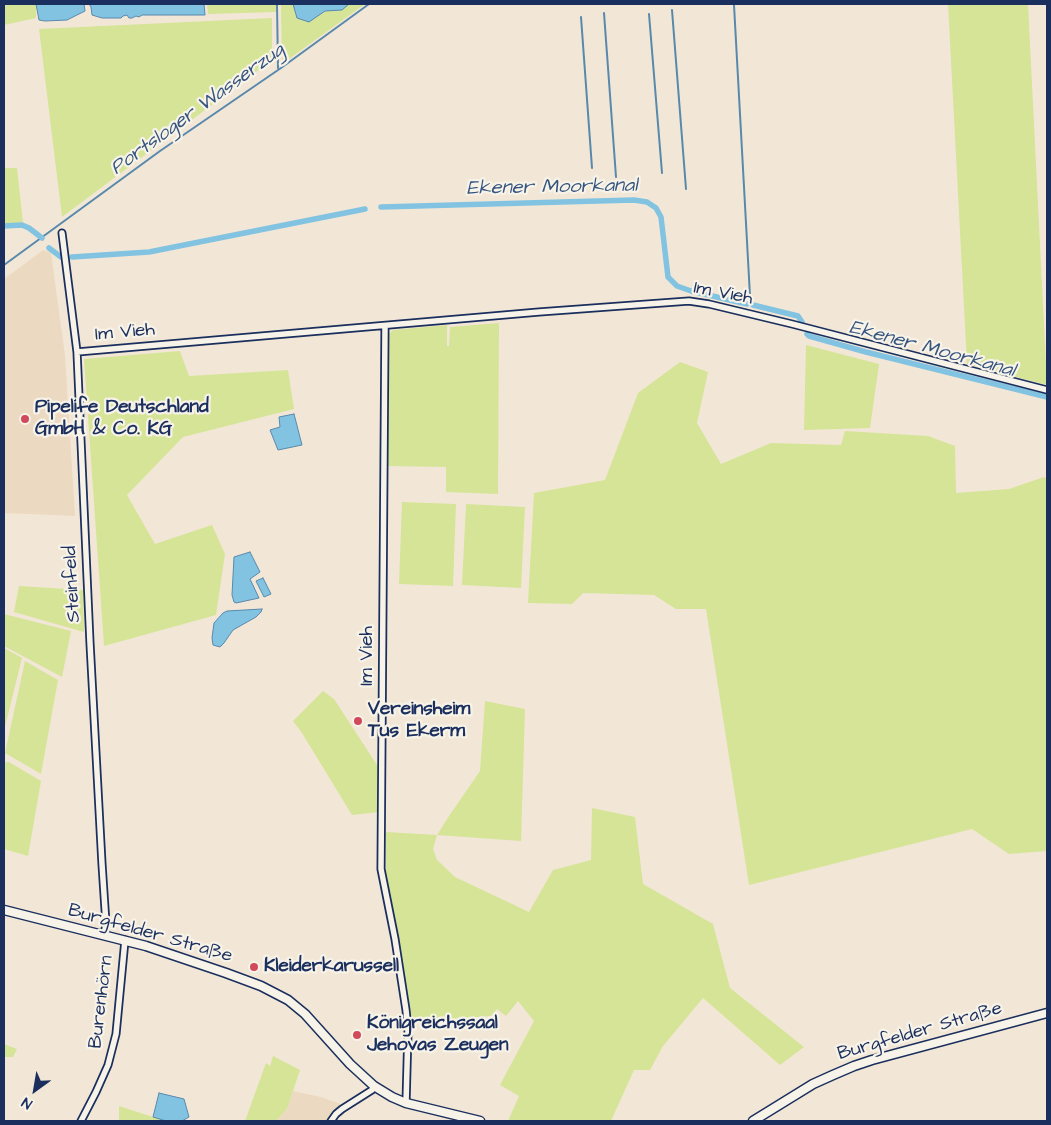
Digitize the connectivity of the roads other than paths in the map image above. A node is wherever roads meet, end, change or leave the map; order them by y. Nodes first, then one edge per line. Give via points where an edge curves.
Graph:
1 (62, 233) dead end
2 (385, 326) junction
3 (77, 352) junction
4 (1047, 390) edge
5 (4, 910) edge
6 (104, 935) junction
7 (125, 940) junction
8 (1047, 1013) edge
9 (374, 1086) junction
10 (406, 1103) junction
11 (454, 1118) edge
12 (81, 1121) edge
13 (331, 1121) edge
14 (480, 1121) edge
15 (753, 1121) edge

1 - 3 street, Steinfeld
2 - 3 street, Im Vieh
2 - 4 street, Im Vieh via 689,301 792,324
2 - 10 street, Im Vieh via 381,869 406,1010
3 - 6 street, Steinfeld via 106,924
5 - 6 street, Burgfelder Straße
6 - 7 street, Burgfelder Straße
7 - 9 street, Burgfelder Straße via 226,973 288,1000
7 - 12 street, Burenhörn via 116,1034 108,1064
8 - 15 street, Burgfelder Straße via 854,1066 813,1084
9 - 10 street, Burgfelder Straße
9 - 13 street
10 - 11 street, Burgfelder Straße
11 - 14 street, Burgfelder Straße

